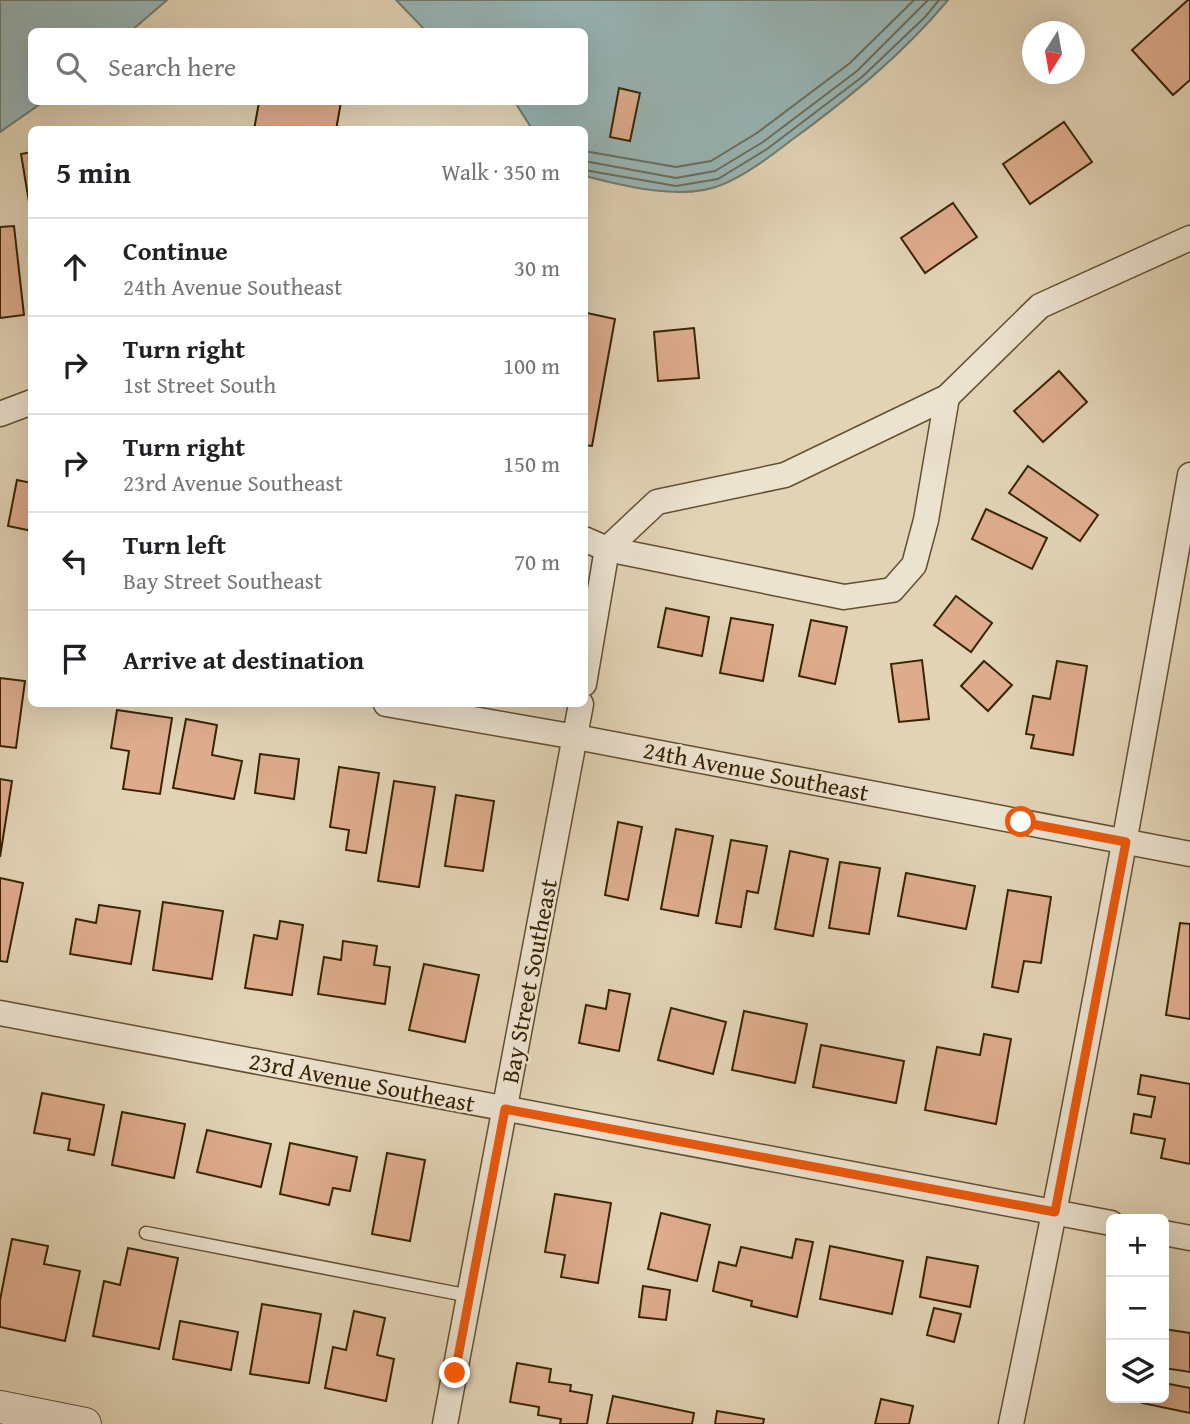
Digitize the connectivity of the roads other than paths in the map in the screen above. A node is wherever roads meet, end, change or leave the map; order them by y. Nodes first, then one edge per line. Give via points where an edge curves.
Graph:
1 (1190, 238) edge
2 (947, 397) junction
3 (28, 404) edge
4 (0, 414) edge
5 (1190, 475) edge
6 (588, 541) edge
7 (607, 549) junction
8 (588, 661) edge
9 (403, 707) edge
10 (581, 707) edge
11 (576, 737) junction
12 (1126, 842) junction
13 (1190, 854) edge
14 (0, 1013) edge
15 (505, 1109) junction
16 (1055, 1212) junction
17 (1106, 1222) edge
18 (146, 1233) dead end
19 (1169, 1234) edge
20 (1190, 1238) edge
21 (470, 1296) junction
22 (0, 1407) edge
23 (85, 1424) edge
24 (445, 1424) edge
25 (1011, 1424) edge

1 - 2 street via 1040,306
2 - 7 street via 785,475 657,502
2 - 7 street via 914,565 892,590 844,597
3 - 4 street
5 - 12 street
6 - 7 street
7 - 8 street
9 - 11 street, 24th Avenue Southeast
10 - 11 street, Bay Street Southeast
11 - 12 street, 24th Avenue Southeast
11 - 15 street, Bay Street Southeast
12 - 13 street, 24th Avenue Southeast
12 - 16 street
14 - 15 street, 23rd Avenue Southeast
15 - 16 street, 23rd Avenue Southeast
15 - 21 street, Bay Street Southeast
16 - 17 street, 23rd Avenue Southeast
16 - 25 street
18 - 21 lane
19 - 20 street
21 - 24 street, Bay Street Southeast
22 - 23 street

